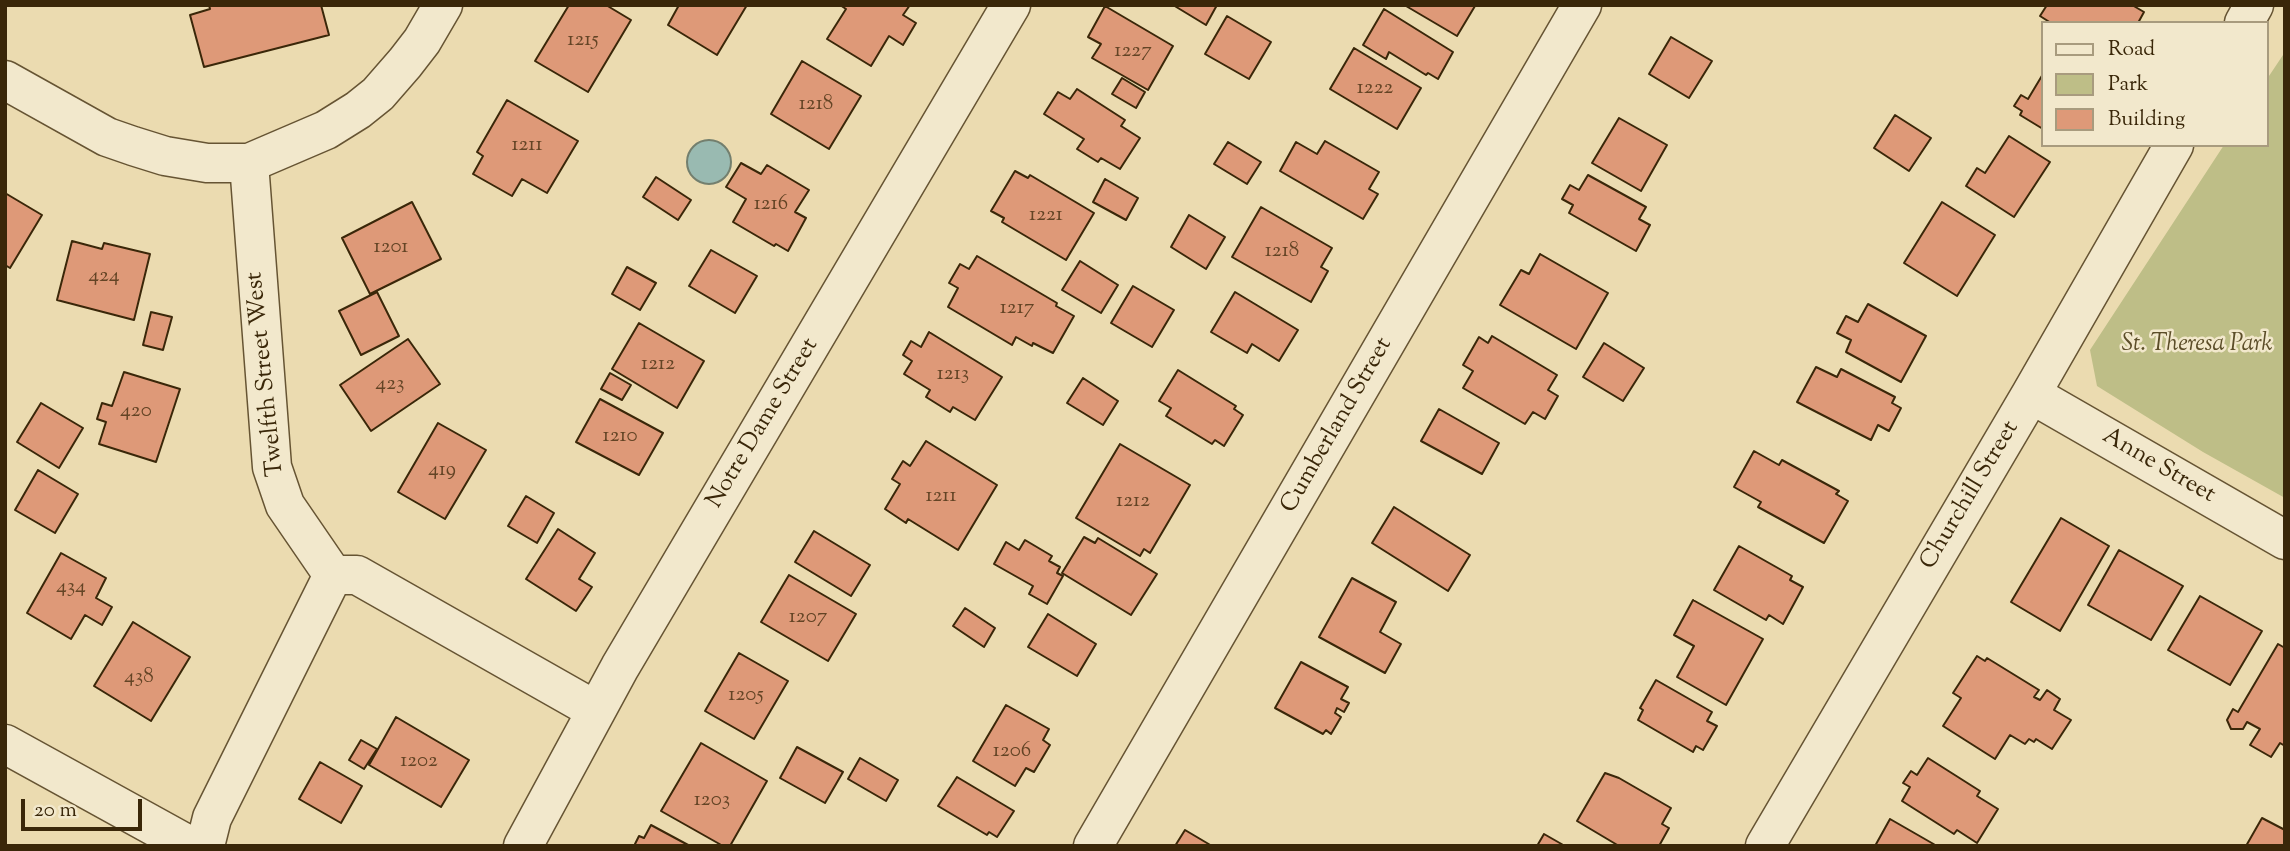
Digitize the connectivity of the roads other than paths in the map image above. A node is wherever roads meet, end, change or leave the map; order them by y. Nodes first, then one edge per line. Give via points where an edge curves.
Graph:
1 (443, 5) edge
2 (1011, 5) edge
3 (1583, 5) edge
4 (2254, 5) edge
5 (2245, 21) edge
6 (5, 80) edge
7 (2173, 147) edge
8 (249, 163) junction
9 (2031, 394) junction
10 (2285, 540) edge
11 (333, 575) junction
12 (595, 710) junction
13 (5, 744) edge
14 (190, 846) edge
15 (205, 846) edge
16 (523, 846) edge
17 (1093, 846) edge
18 (1765, 846) edge

1 - 8 street via 422,41 378,94 326,130
2 - 12 street, Notre Dame Street
3 - 17 street, Cumberland Street
4 - 5 street
6 - 8 street via 107,137 132,146 207,163
7 - 9 street, Churchill Street
8 - 11 street, Twelfth Street West via 272,467 285,505
9 - 10 street, Anne Street
9 - 18 street, Churchill Street
11 - 12 street via 357,575
11 - 15 street via 212,818
12 - 16 street, Notre Dame Street
13 - 14 street

